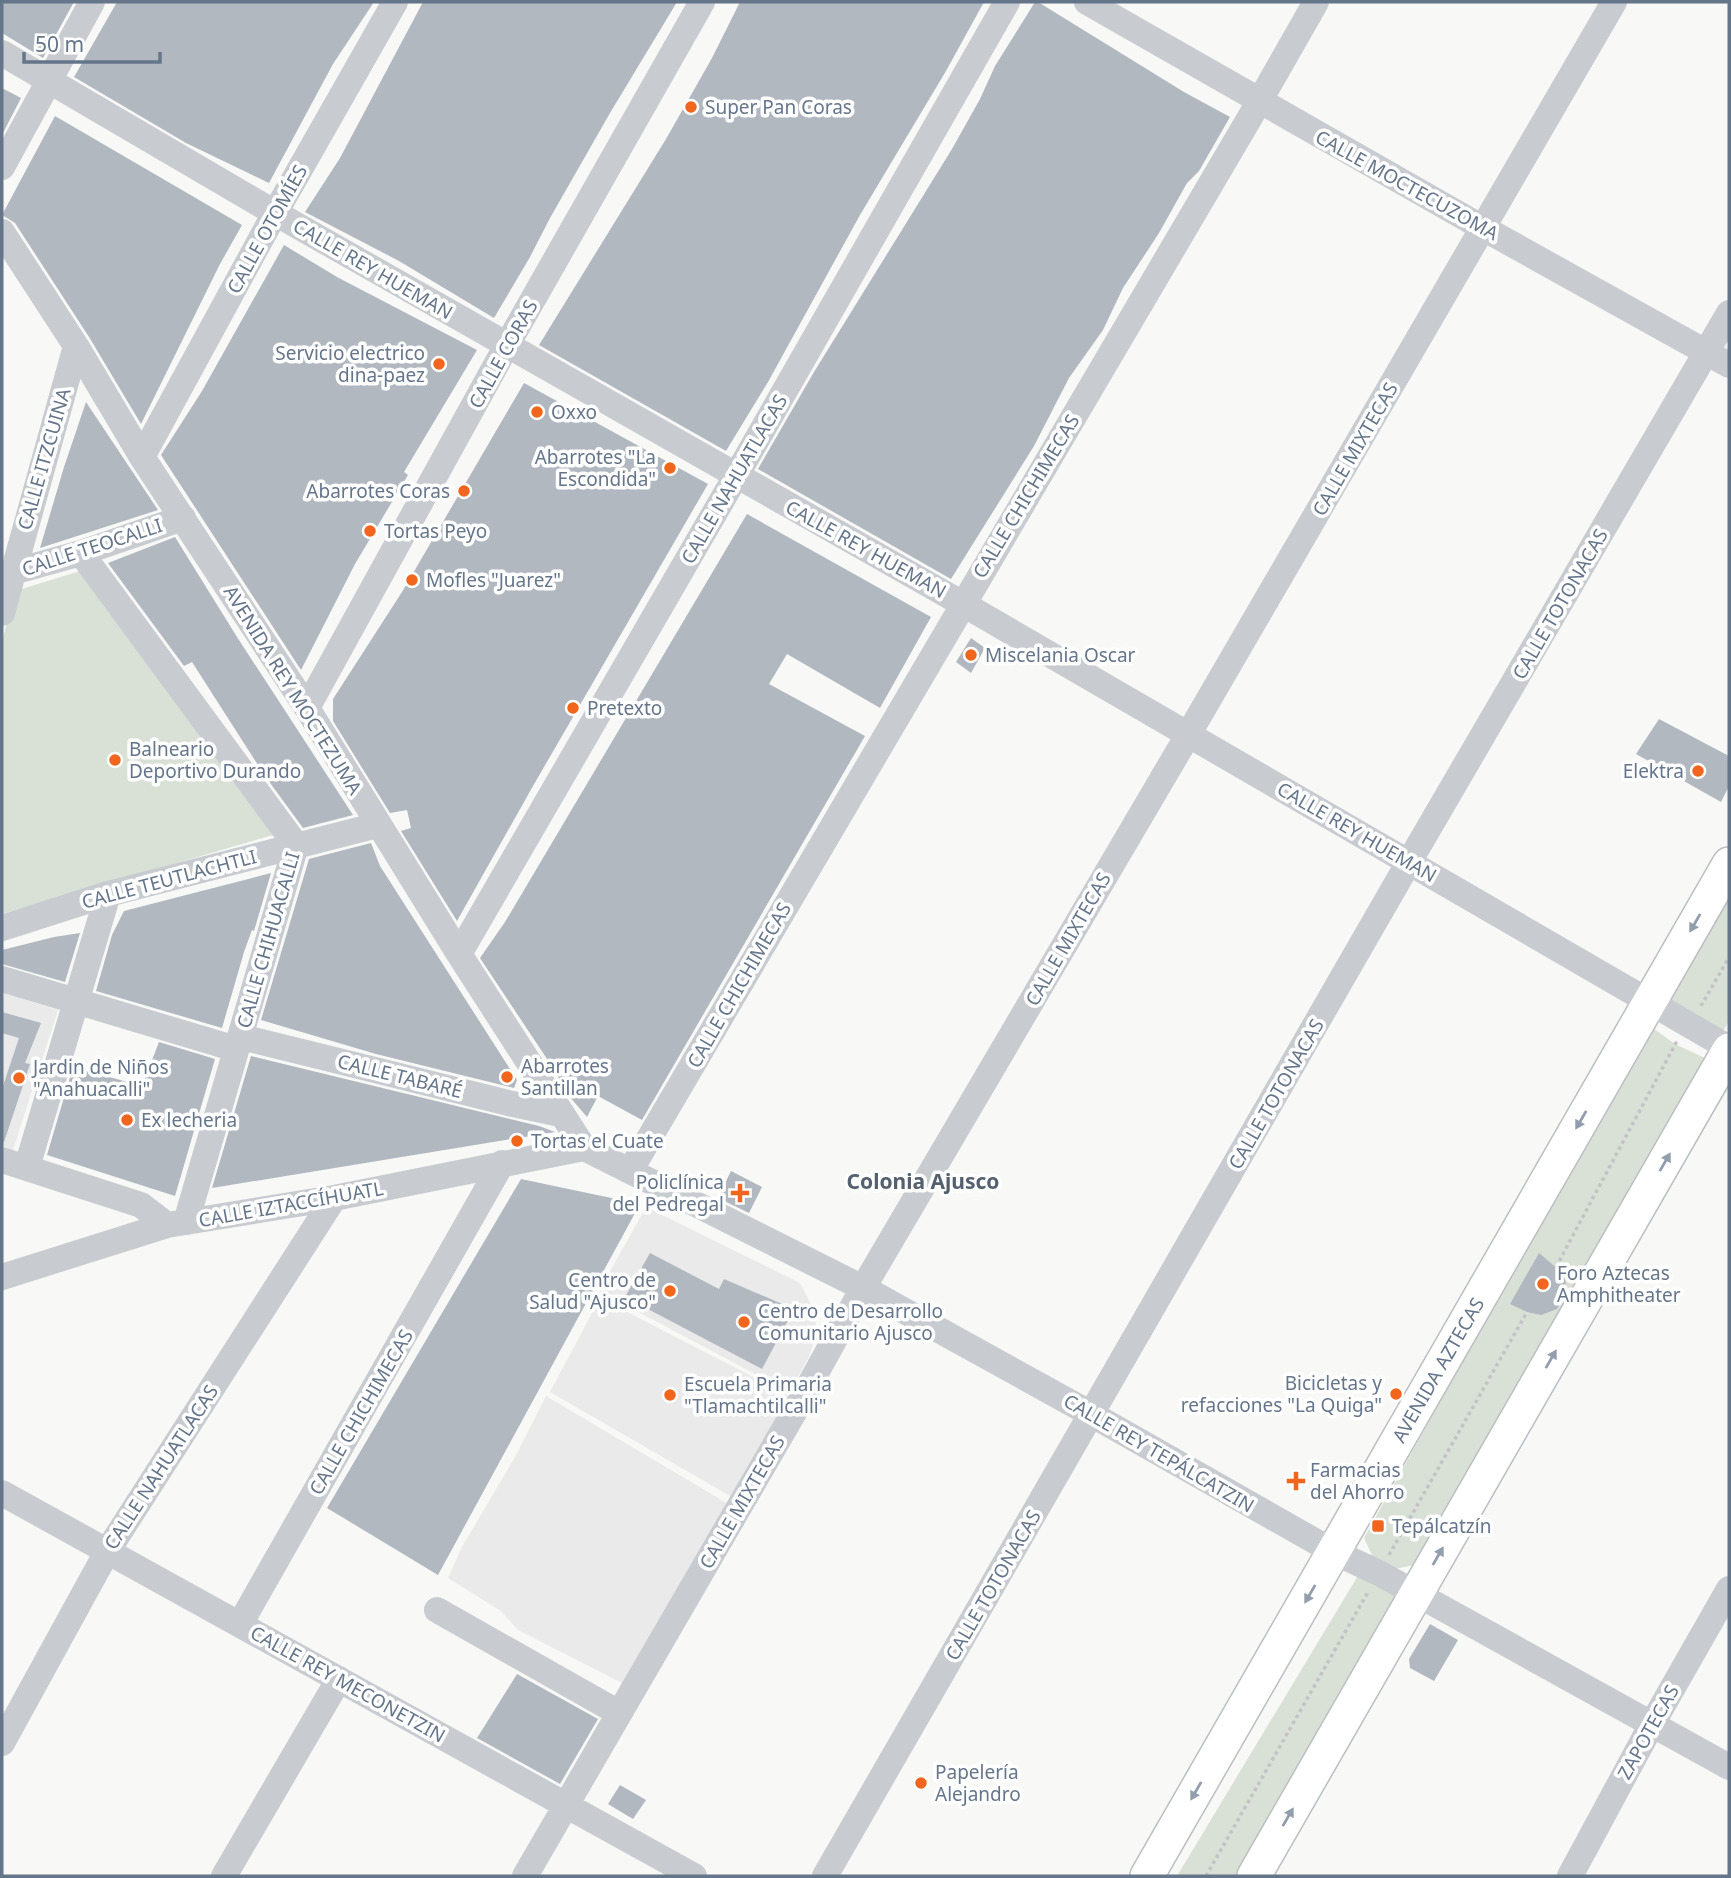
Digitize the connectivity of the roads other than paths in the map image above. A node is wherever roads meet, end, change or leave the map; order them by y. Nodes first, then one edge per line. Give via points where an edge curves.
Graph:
1 (92, 2) edge
2 (395, 2) edge
3 (702, 2) edge
4 (1007, 2) edge
5 (1087, 2) edge
6 (1316, 2) edge
7 (1614, 2) edge
8 (2, 53) edge
9 (48, 80) junction
10 (1259, 102) junction
11 (2, 167) edge
12 (275, 213) junction
13 (1483, 228) junction
14 (2, 232) edge
15 (1729, 313) edge
16 (507, 345) junction
17 (76, 346) junction
18 (1718, 358) edge
19 (142, 457) junction
20 (736, 476) junction
21 (183, 518) junction
22 (81, 553) junction
23 (7, 574) edge
24 (962, 604) junction
25 (2, 613) edge
26 (307, 708) junction
27 (1188, 735) junction
28 (378, 825) junction
29 (296, 845) junction
30 (1409, 862) junction
31 (1729, 864) edge
32 (108, 894) junction
33 (2, 928) edge
34 (459, 954) junction
35 (2, 979) edge
36 (76, 1000) junction
37 (1650, 1000) junction
38 (239, 1043) junction
39 (1729, 1049) edge
40 (560, 1114) junction
41 (584, 1148) junction
42 (14, 1163) edge
43 (502, 1163) junction
44 (630, 1171) junction
45 (334, 1198) junction
46 (176, 1223) junction
47 (2, 1277) edge
48 (863, 1288) junction
49 (1091, 1414) junction
50 (2, 1493) edge
51 (107, 1550) junction
52 (1334, 1552) junction
53 (1729, 1589) edge
54 (1416, 1594) junction
55 (437, 1610) dead end
56 (240, 1624) junction
57 (340, 1679) junction
58 (620, 1713) junction
59 (1652, 1724) junction
60 (2, 1742) edge
61 (1729, 1767) edge
62 (566, 1805) junction
63 (224, 1876) edge
64 (524, 1876) edge
65 (694, 1876) edge
66 (825, 1876) edge
67 (1147, 1876) edge
68 (1254, 1876) edge
69 (1570, 1876) edge

1 - 9 street
2 - 12 street, CALLE OTOMÍES
3 - 16 street, CALLE CORAS
4 - 20 street, CALLE NAHUATLACAS
5 - 10 street, CALLE MOCTECUZOMA
6 - 10 street, CALLE CHICHIMECAS
7 - 13 street, CALLE MIXTECAS
8 - 9 street, CALLE REY HUEMAN
9 - 11 street
9 - 12 street, CALLE REY HUEMAN
10 - 13 street, CALLE MOCTECUZOMA
10 - 24 street, CALLE CHICHIMECAS
12 - 16 street, CALLE REY HUEMAN
12 - 19 street, CALLE OTOMÍES
13 - 18 street, CALLE MOCTECUZOMA
13 - 27 street, CALLE MIXTECAS
14 - 17 street, AVENIDA REY MOCTEZUMA
15 - 18 street, CALLE TOTONACAS
16 - 20 street, CALLE REY HUEMAN
16 - 26 street, CALLE CORAS
17 - 19 street, AVENIDA REY MOCTEZUMA
17 - 23 street, CALLE ITZCUINA
18 - 30 street, CALLE TOTONACAS
19 - 21 street, AVENIDA REY MOCTEZUMA
20 - 24 street, CALLE REY HUEMAN
20 - 34 street, CALLE NAHUATLACAS
21 - 22 street, CALLE TEOCALLI
21 - 26 street, AVENIDA REY MOCTEZUMA
22 - 23 street, CALLE TEOCALLI
22 - 29 street, CALLE CHIHUACALLI
23 - 25 street, CALLE ITZCUINA
24 - 27 street, CALLE REY HUEMAN
24 - 44 street, CALLE CHICHIMECAS
26 - 28 street, AVENIDA REY MOCTEZUMA
27 - 30 street, CALLE REY HUEMAN
27 - 48 street, CALLE MIXTECAS
28 - 29 street, CALLE TEUTLACHTLI
28 - 34 street, AVENIDA REY MOCTEZUMA
29 - 32 street, CALLE TEUTLACHTLI
29 - 38 street, CALLE CHIHUACALLI
30 - 37 street, CALLE REY HUEMAN
30 - 49 street, CALLE TOTONACAS
31 -> 37 main road, AVENIDA AZTECAS
32 - 33 street, CALLE TEUTLACHTLI
32 - 36 street
34 - 40 street, AVENIDA REY MOCTEZUMA
35 - 36 street, CALLE TABARÉ
36 - 38 street, CALLE TABARÉ
36 - 42 street
37 - 39 street, CALLE REY HUEMAN
37 -> 52 main road, AVENIDA AZTECAS
38 - 40 street, CALLE TABARÉ
38 - 46 street, CALLE CHIHUACALLI
54 -> 39 main road
40 - 41 street, AVENIDA REY MOCTEZUMA
41 - 43 street, CALLE IZTACCÍHUATL
41 - 44 street, CALLE REY TEPÁLCATZIN
42 - 46 street via 141,1205
43 - 45 street, CALLE IZTACCÍHUATL
43 - 56 street, CALLE CHICHIMECAS
44 - 48 street, CALLE REY TEPÁLCATZIN
45 - 46 street, CALLE IZTACCÍHUATL
45 - 51 street, CALLE NAHUATLACAS
46 - 47 street, CALLE IZTACCÍHUATL
48 - 49 street, CALLE REY TEPÁLCATZIN
48 - 58 street, CALLE MIXTECAS
49 - 52 street, CALLE REY TEPÁLCATZIN
49 - 66 street, CALLE TOTONACAS
50 - 51 street, CALLE REY MECONETZIN
51 - 56 street, CALLE REY MECONETZIN
51 - 60 street, CALLE NAHUATLACAS
52 - 54 street, CALLE REY TEPÁLCATZIN
52 -> 67 main road, AVENIDA AZTECAS
53 - 59 street, ZAPOTECAS
54 - 59 street, CALLE REY TEPÁLCATZIN
68 -> 54 main road
55 - 58 street
56 - 57 street, CALLE REY MECONETZIN
57 - 62 street, CALLE REY MECONETZIN
57 - 63 street
58 - 62 street, CALLE MIXTECAS
59 - 61 street, CALLE REY TEPÁLCATZIN
59 - 69 street, ZAPOTECAS
62 - 64 street, CALLE MIXTECAS
62 - 65 street, CALLE REY MECONETZIN

